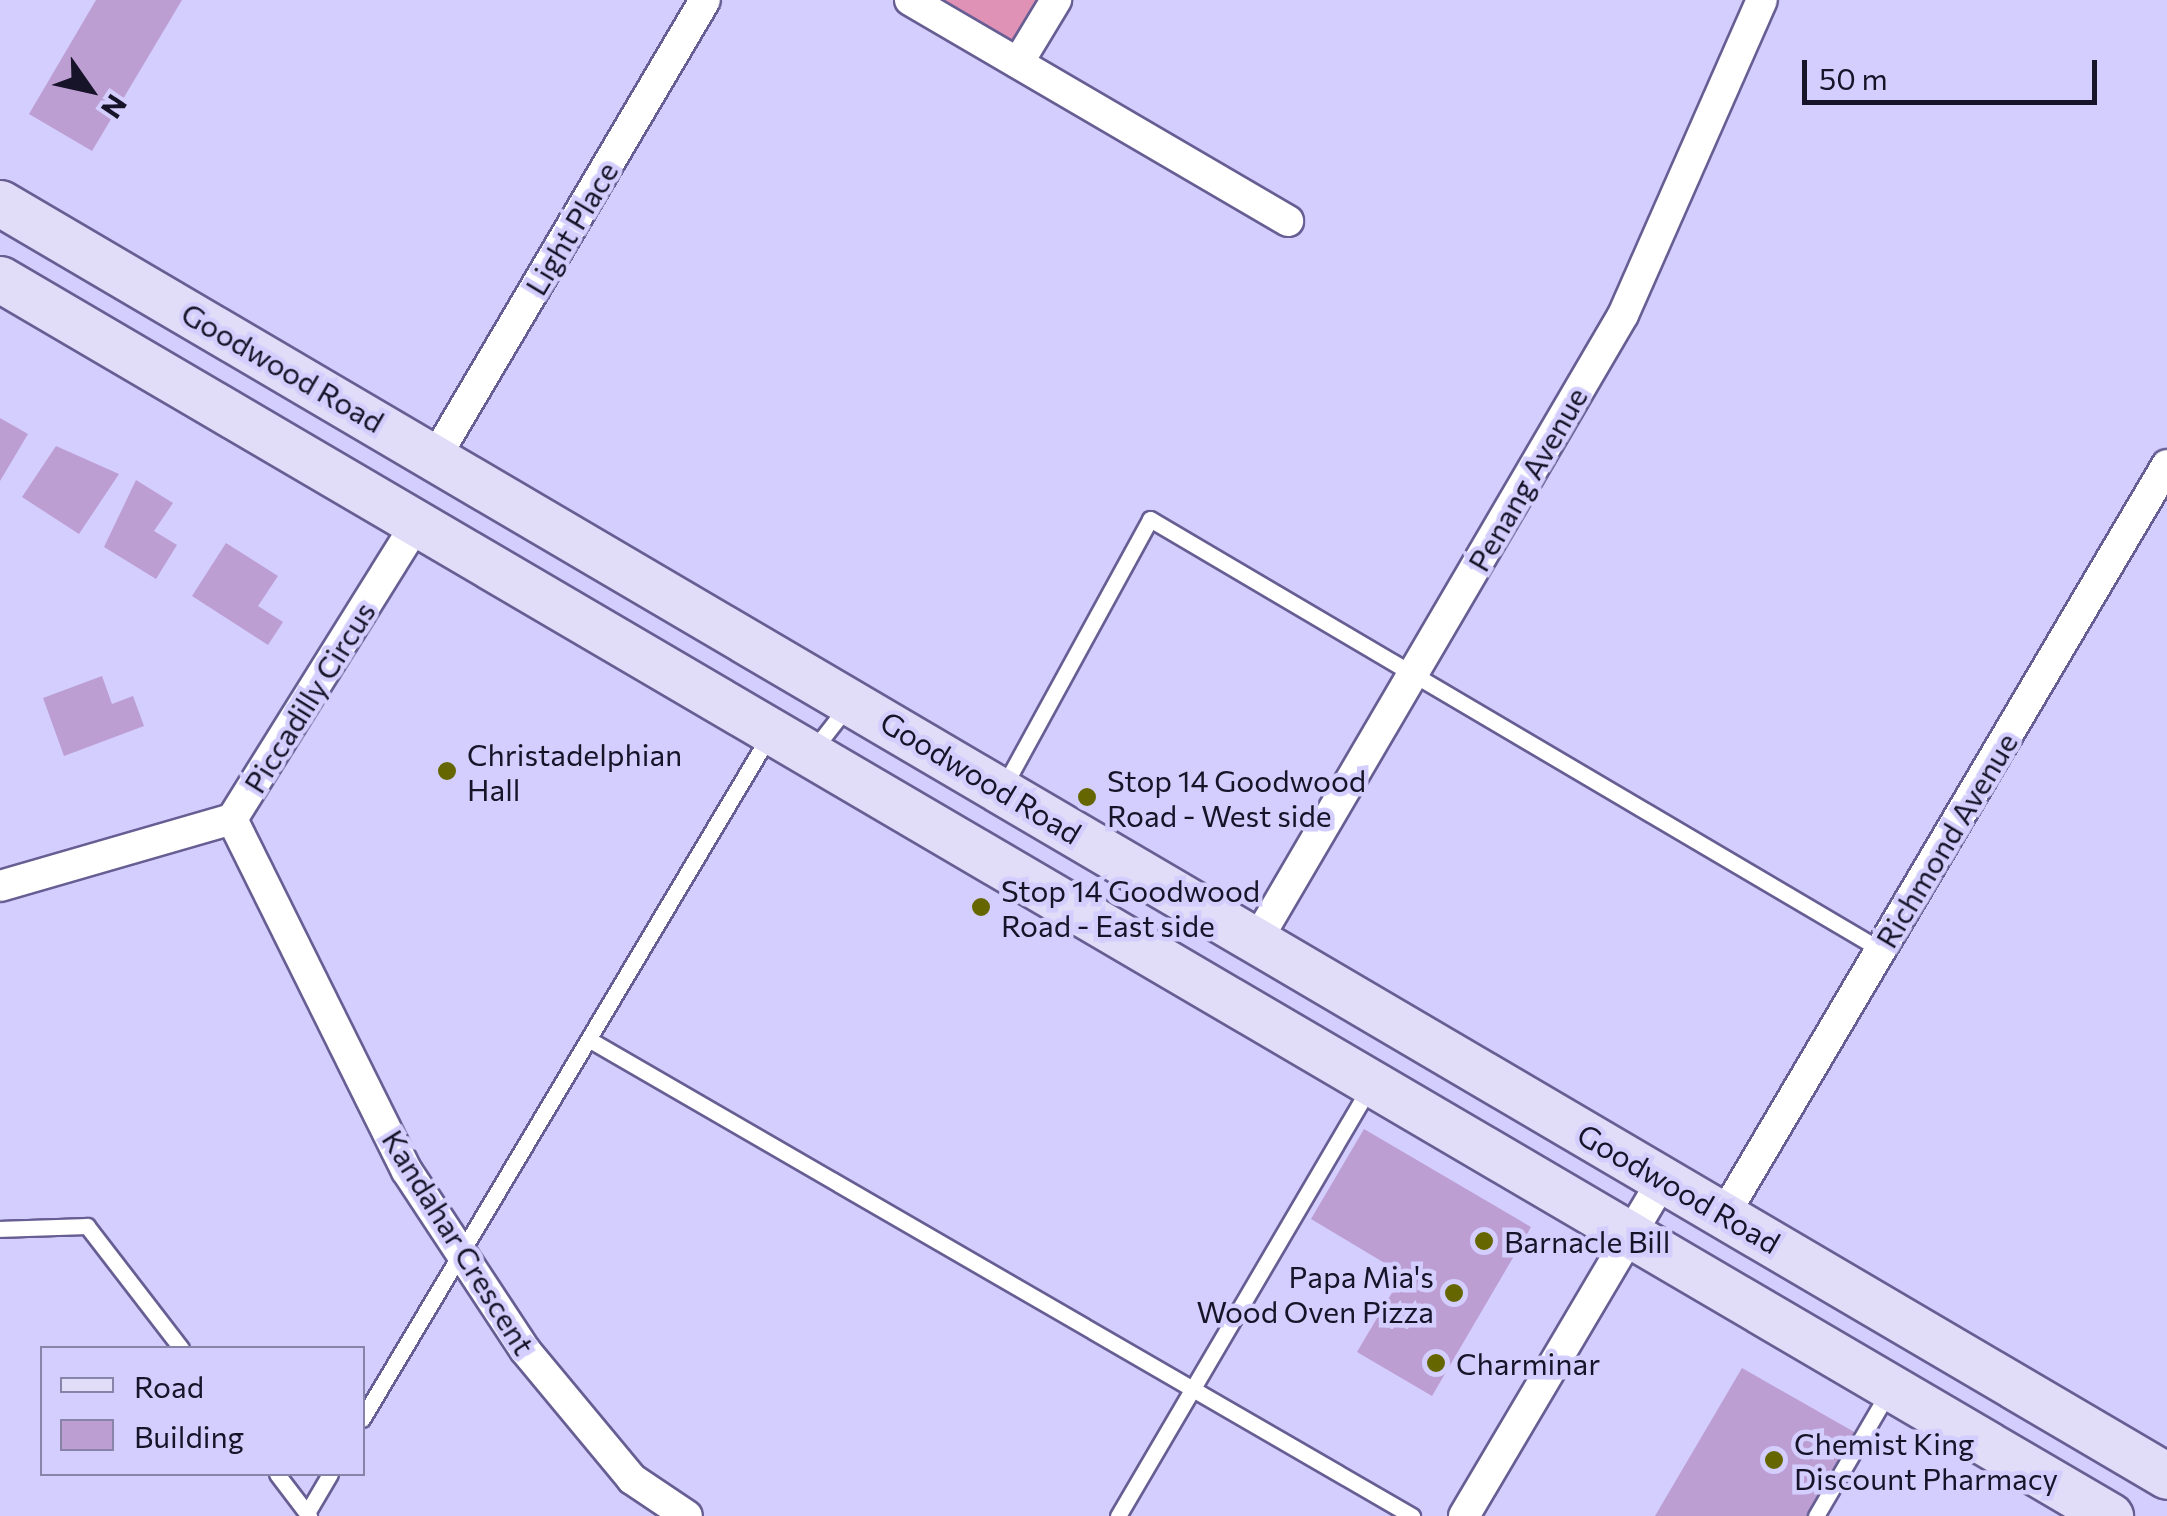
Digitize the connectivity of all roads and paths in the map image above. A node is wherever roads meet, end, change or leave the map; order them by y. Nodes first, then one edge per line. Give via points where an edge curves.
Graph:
1 (705, 0) edge
2 (910, 0) edge
3 (1056, 0) edge
4 (1762, 0) edge
5 (1018, 63) junction
6 (0, 202) edge
7 (1288, 220) dead end
8 (0, 279) edge
9 (436, 456) junction
10 (2167, 464) edge
11 (417, 523) junction
12 (1414, 673) junction
13 (852, 701) junction
14 (790, 744) junction
15 (1002, 790) junction
16 (232, 819) junction
17 (0, 886) edge
18 (1257, 940) junction
19 (1880, 950) junction
20 (590, 1040) junction
21 (1372, 1084) junction
22 (1663, 1179) junction
23 (1724, 1215) junction
24 (0, 1229) edge
25 (1629, 1234) junction
26 (461, 1253) junction
27 (179, 1346) edge
28 (1194, 1388) junction
29 (1891, 1388) junction
30 (365, 1414) edge
31 (279, 1476) edge
32 (329, 1476) edge
33 (2167, 1476) edge
34 (308, 1514) edge
35 (688, 1516) edge
36 (1118, 1516) edge
37 (1412, 1516) edge
38 (1464, 1516) edge
39 (1816, 1516) edge
40 (2110, 1516) edge

1 - 9 street, Light Place
2 - 5 street
3 - 5 street
4 - 12 street, Penang Avenue via 1623,314
5 - 7 street
6 - 9 main road, Goodwood Road
8 - 11 main road
9 - 13 main road, Goodwood Road
10 - 19 street, Richmond Avenue
11 - 14 main road
11 - 16 street, Piccadilly Circus
12 - 15 lane via 1150,518
12 - 18 street, Penang Avenue
12 - 19 lane
13 - 14 lane
13 - 15 main road, Goodwood Road
14 - 20 lane
14 - 21 main road
15 - 18 main road, Goodwood Road
16 - 17 street, Piccadilly Circus
16 - 26 street, Kandahar Crescent via 407,1171
18 - 22 main road, Goodwood Road
19 - 23 street, Richmond Avenue
20 - 26 lane
20 - 28 lane
21 - 25 main road
21 - 28 lane
22 - 23 main road, Goodwood Road
22 - 25 street
23 - 33 main road, Goodwood Road
24 - 27 lane via 87,1226
25 - 29 main road
25 - 38 street
26 - 30 lane
26 - 35 street, Kandahar Crescent via 524,1350 632,1478
28 - 36 lane
28 - 37 lane
29 - 39 lane
29 - 40 main road
31 - 34 lane
32 - 34 lane

